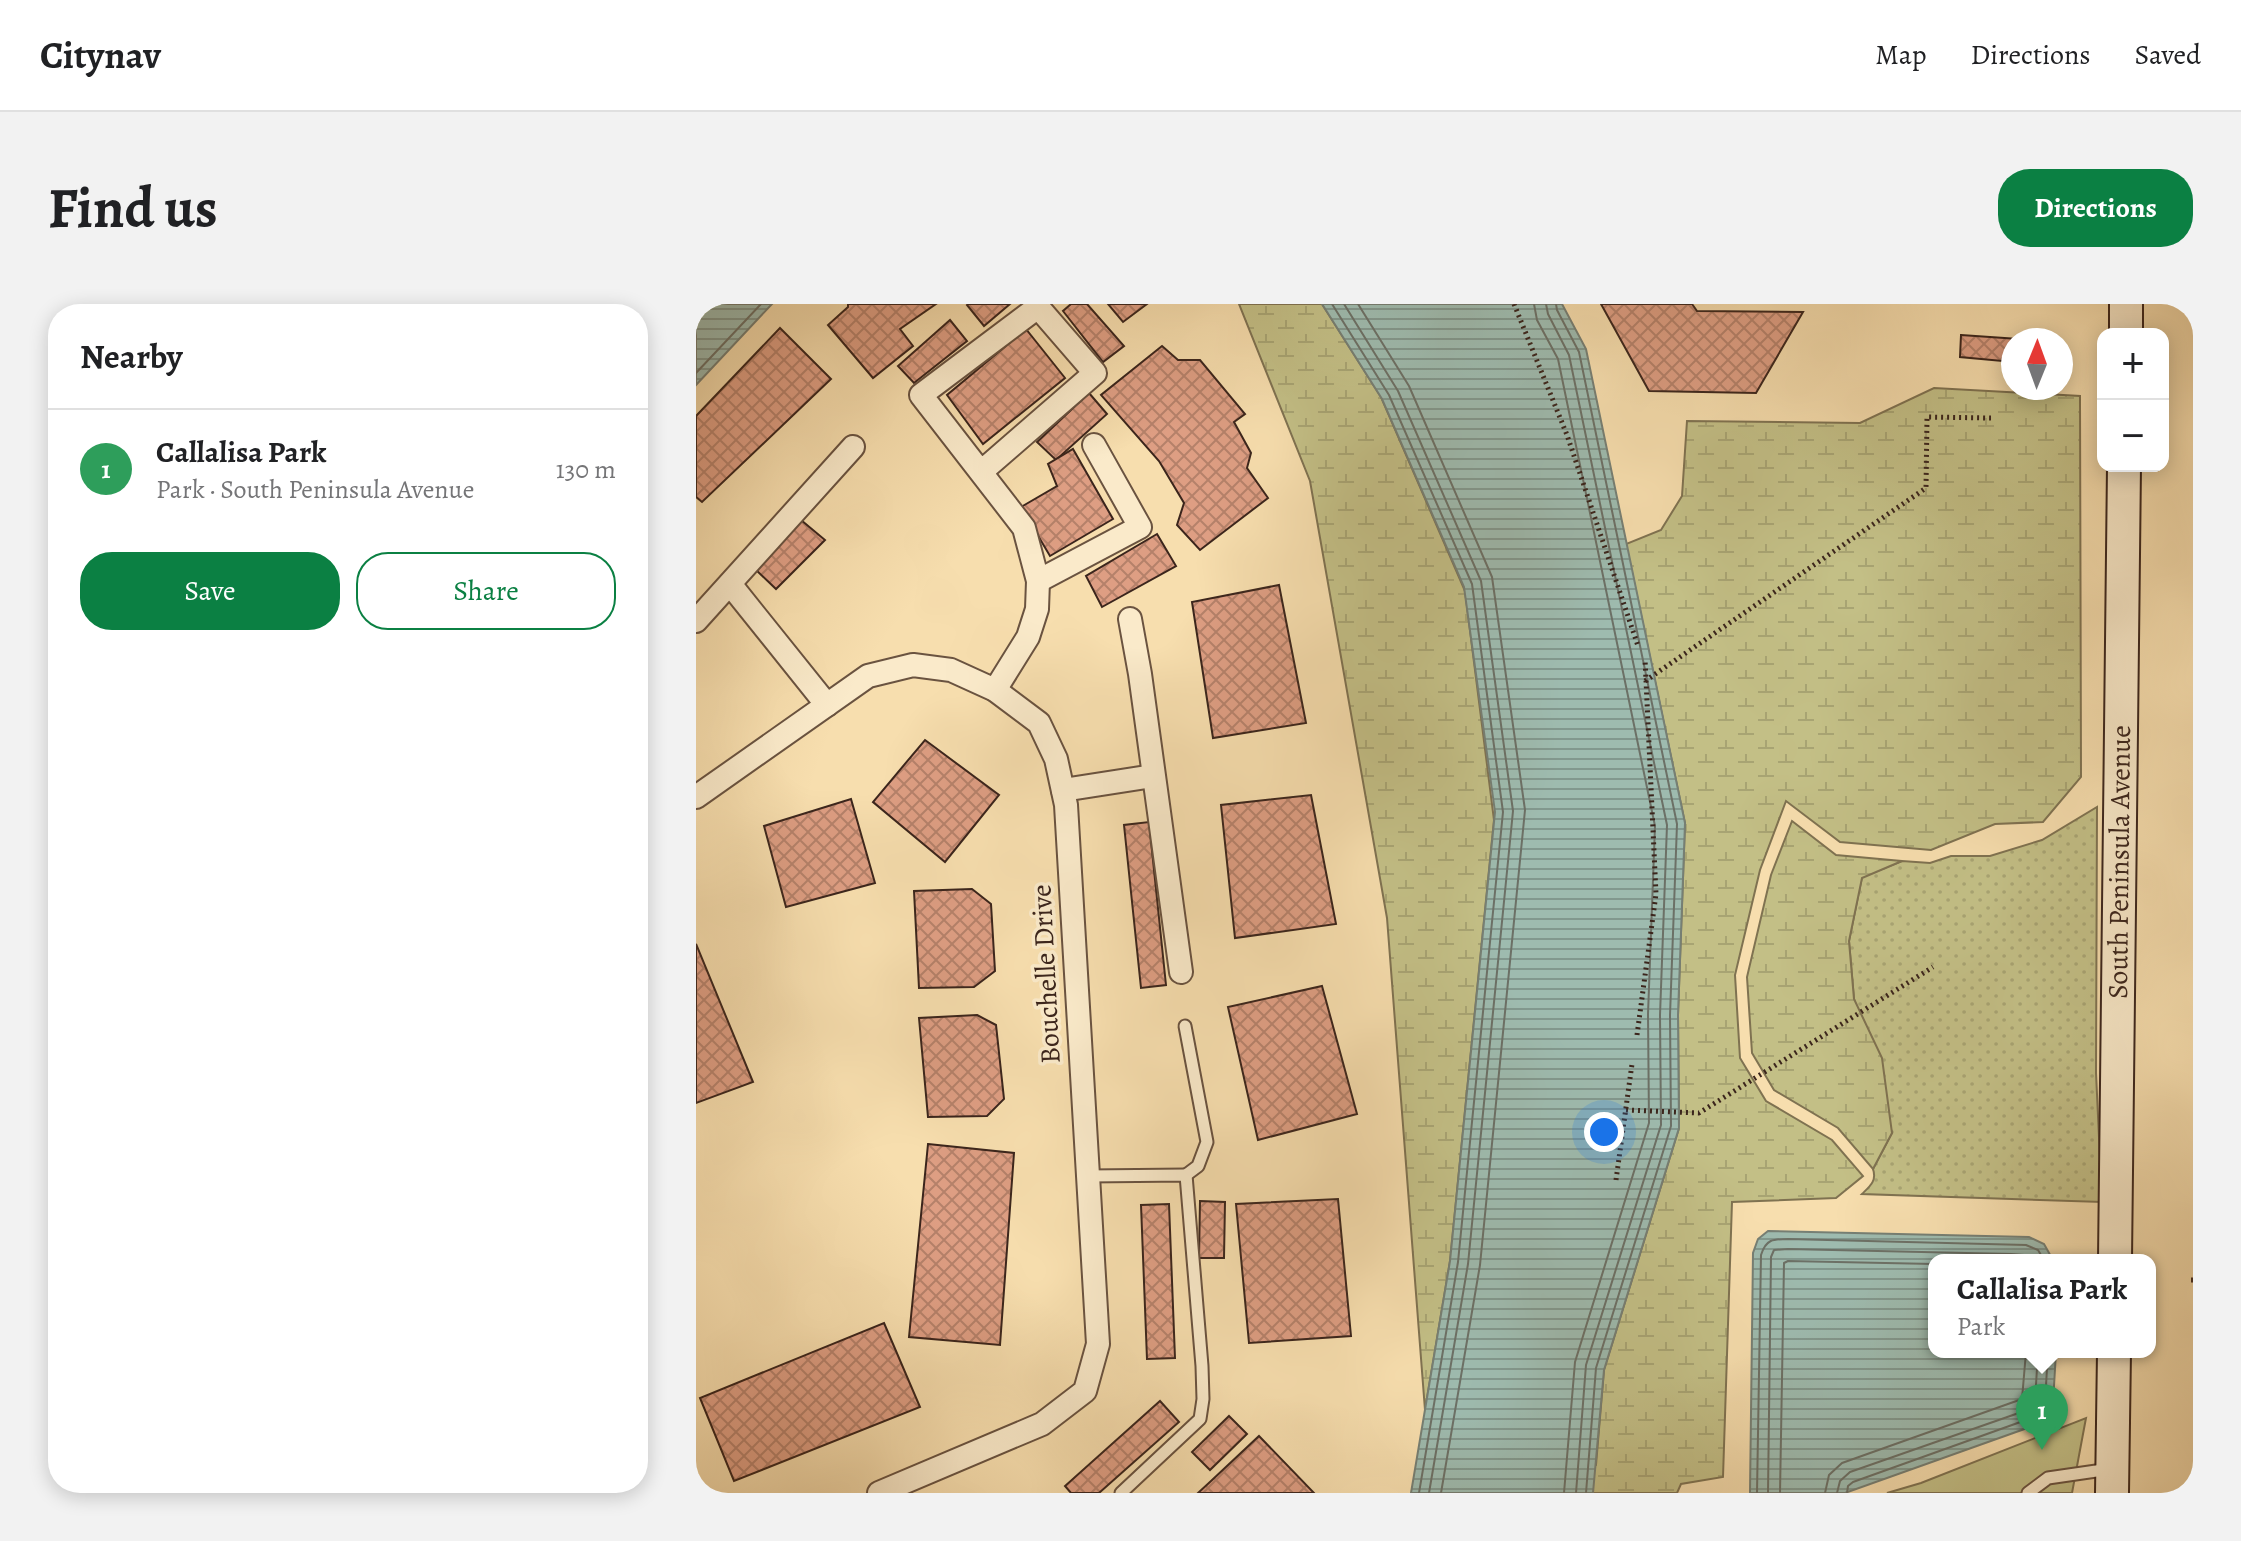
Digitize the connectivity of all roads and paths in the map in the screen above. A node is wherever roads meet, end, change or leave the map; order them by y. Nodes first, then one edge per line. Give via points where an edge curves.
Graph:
1 (1514, 304) edge
2 (2126, 304) edge
3 (2126, 328) edge
4 (1991, 418) dead end
5 (1094, 445) dead end
6 (853, 447) dead end
7 (981, 472) junction
8 (2124, 472) edge
9 (1038, 581) junction
10 (730, 584) junction
11 (1130, 619) dead end
12 (696, 621) edge
13 (1638, 646) dead end
14 (1645, 659) dead end
15 (1645, 681) junction
16 (995, 690) junction
17 (827, 705) junction
18 (1153, 776) junction
19 (1063, 790) junction
20 (696, 797) edge
21 (1933, 967) dead end
22 (1181, 972) dead end
23 (1185, 1026) dead end
24 (1637, 1035) dead end
25 (1632, 1064) dead end
26 (1626, 1110) junction
27 (1186, 1175) junction
28 (1088, 1176) junction
29 (1616, 1180) dead end
30 (2115, 1254) edge
31 (2114, 1358) edge
32 (2112, 1481) edge
33 (879, 1493) edge
34 (1121, 1493) edge
35 (2028, 1493) edge

1 - 13 path via 1567,435
2 - 3 main road
4 - 15 path via 1927,417 1926,488
5 - 9 street via 1140,527
6 - 10 street
7 - 7 street via 921,395 1038,307 1095,373
7 - 9 street via 1024,528
8 - 30 main road, South Peninsula Avenue
9 - 16 street via 1028,637
10 - 12 street
10 - 17 street
11 - 18 street
14 - 15 path
15 - 24 path via 1656,894
16 - 17 street, Bouchelle Drive via 951,670 913,665 868,676
16 - 19 street, Bouchelle Drive via 1039,723
17 - 20 street, Bouchelle Drive
18 - 19 street
18 - 22 street
19 - 28 street, Bouchelle Drive
21 - 26 path via 1699,1113
23 - 27 lane via 1207,1142 1198,1166
25 - 26 path
26 - 29 path
27 - 28 lane
27 - 34 lane via 1202,1366 1200,1419
28 - 33 street, Bouchelle Drive via 1098,1344 1085,1391 1042,1424
31 - 32 main road
32 - 35 lane via 2048,1478

